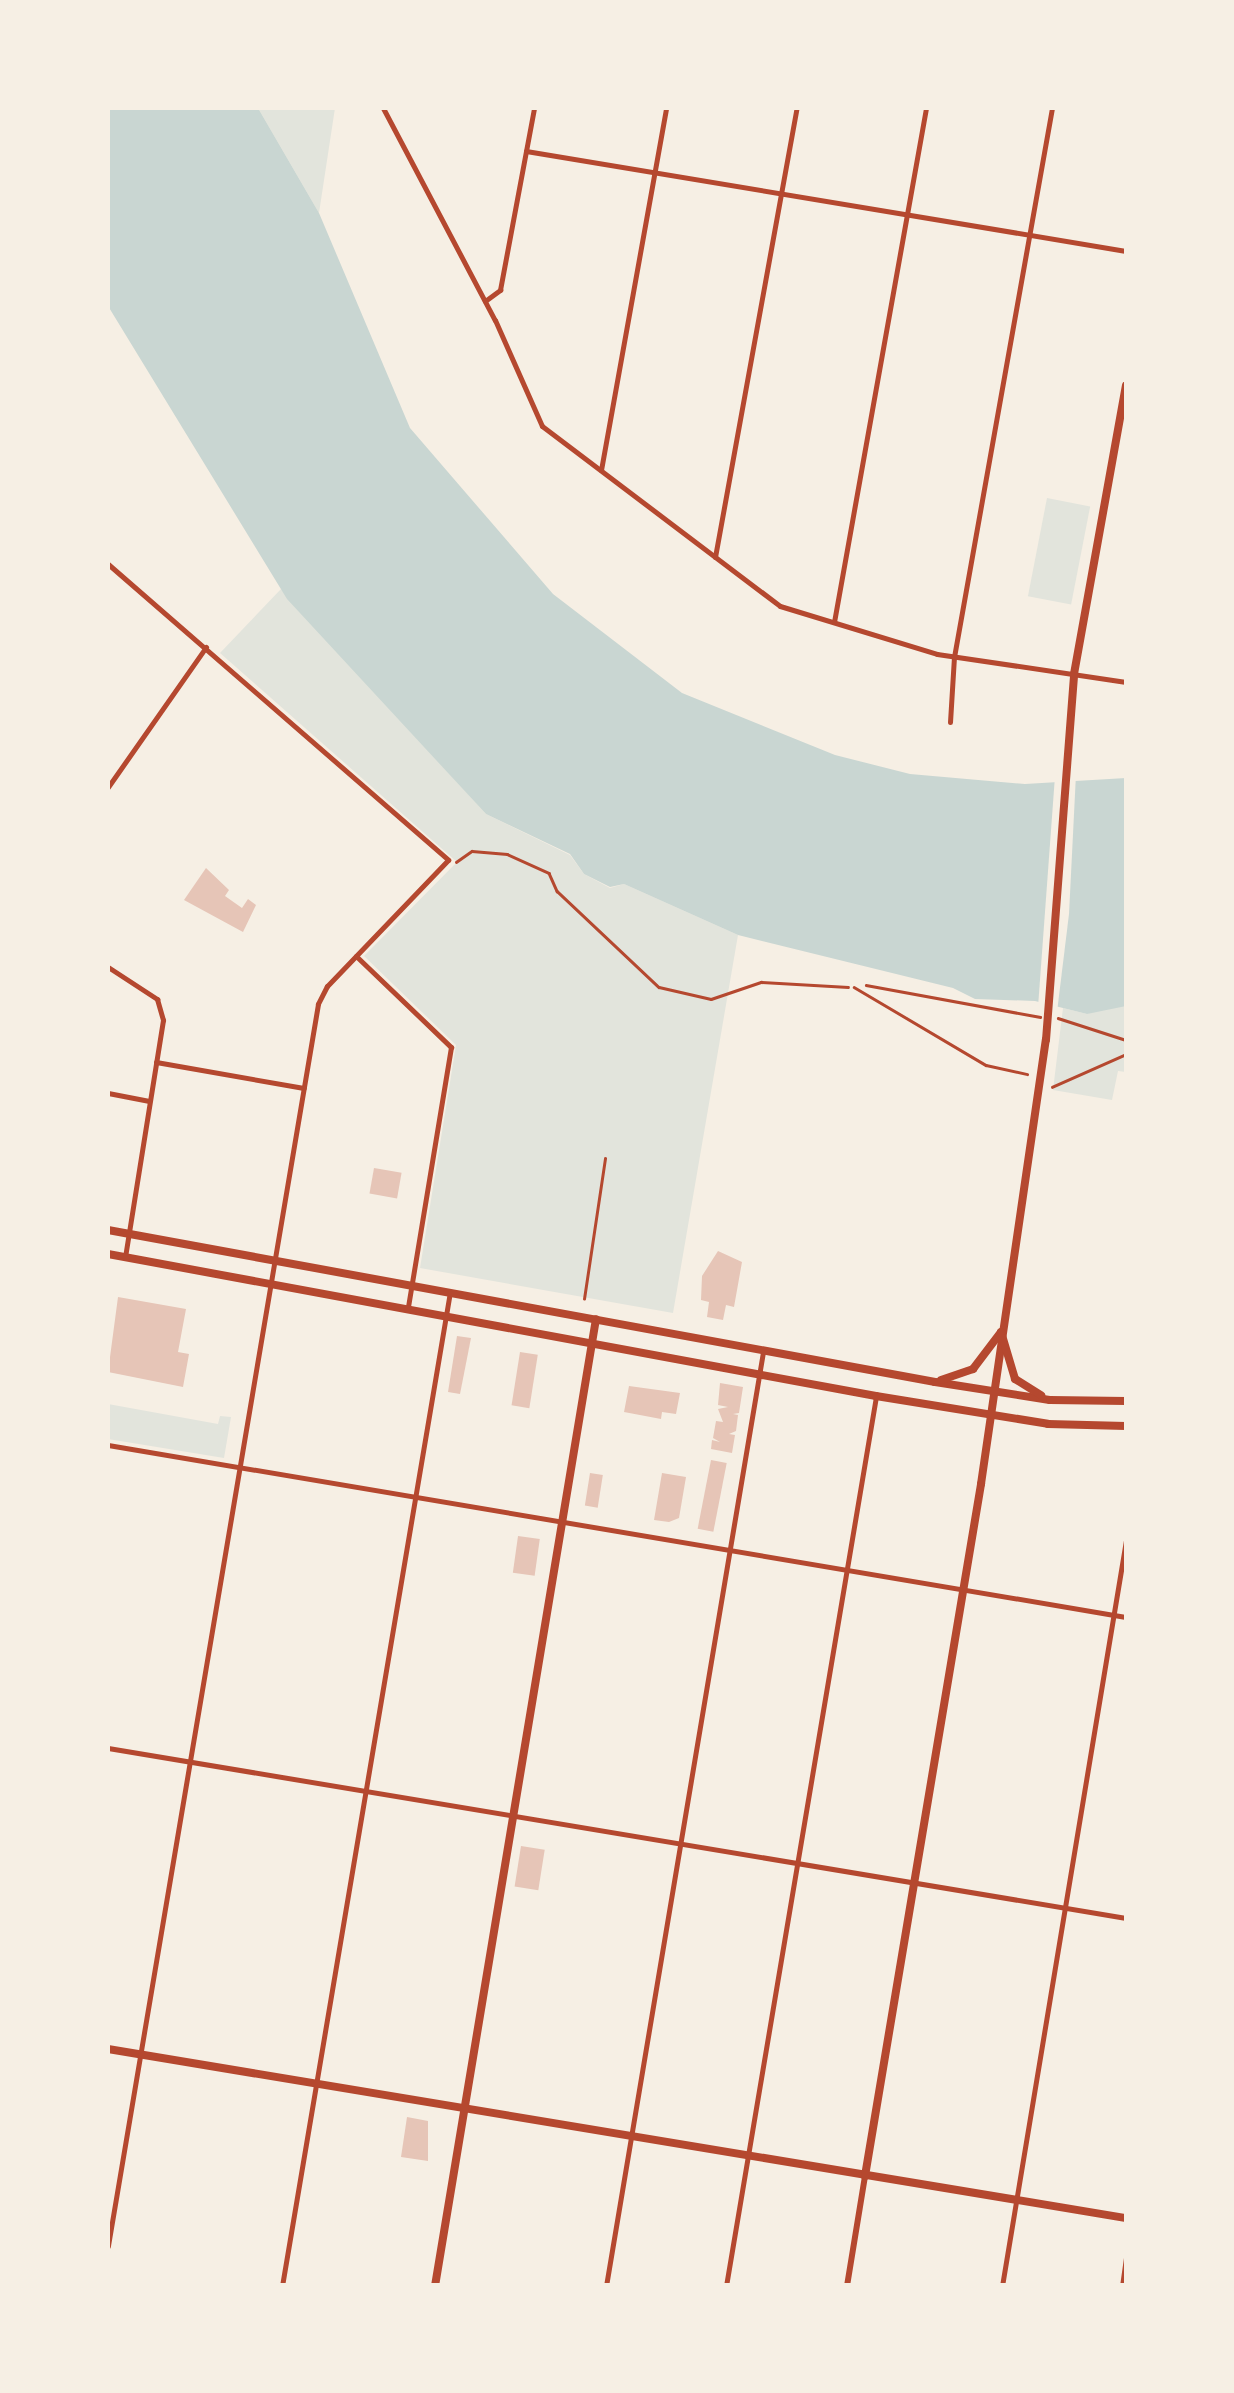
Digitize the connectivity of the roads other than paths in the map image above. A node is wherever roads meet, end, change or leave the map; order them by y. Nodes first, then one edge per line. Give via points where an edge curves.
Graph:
1 (394, 108) edge
2 (534, 108) edge
3 (666, 108) edge
4 (797, 108) edge
5 (926, 108) edge
6 (1052, 108) edge
7 (385, 110) edge
8 (526, 151) junction
9 (654, 176) junction
10 (781, 196) junction
11 (906, 215) junction
12 (1030, 236) junction
13 (1126, 251) edge
14 (485, 301) junction
15 (1126, 386) edge
16 (1125, 400) edge
17 (600, 470) junction
18 (715, 557) junction
19 (108, 564) edge
20 (834, 622) junction
21 (206, 647) junction
22 (954, 657) junction
23 (1074, 674) junction
24 (1126, 682) edge
25 (950, 722) dead end
26 (108, 787) edge
27 (356, 956) junction
28 (108, 967) edge
29 (854, 987) road end
30 (156, 1062) junction
31 (1027, 1074) dead end
32 (304, 1088) junction
33 (108, 1094) edge
34 (149, 1100) junction
35 (108, 1230) edge
36 (128, 1234) junction
37 (108, 1254) edge
38 (125, 1257) junction
39 (274, 1260) junction
40 (269, 1283) junction
41 (412, 1285) junction
42 (450, 1292) junction
43 (408, 1308) junction
44 (446, 1316) junction
45 (596, 1318) junction
46 (1001, 1332) junction
47 (592, 1342) junction
48 (763, 1349) junction
49 (761, 1372) junction
50 (935, 1382) junction
51 (993, 1390) junction
52 (876, 1396) junction
53 (1050, 1400) junction
54 (1126, 1401) edge
55 (990, 1415) junction
56 (1126, 1426) edge
57 (108, 1445) edge
58 (238, 1468) junction
59 (416, 1498) junction
60 (562, 1523) junction
61 (1126, 1540) edge
62 (728, 1550) junction
63 (847, 1570) junction
64 (965, 1590) junction
65 (1114, 1615) junction
66 (1126, 1618) edge
67 (108, 1748) edge
68 (188, 1762) junction
69 (366, 1790) junction
70 (513, 1815) junction
71 (681, 1843) junction
72 (798, 1862) junction
73 (915, 1882) junction
74 (1066, 1908) junction
75 (1126, 1918) edge
76 (108, 2049) edge
77 (140, 2055) junction
78 (316, 2084) junction
79 (464, 2108) junction
80 (631, 2138) junction
81 (748, 2156) junction
82 (865, 2176) junction
83 (1016, 2200) junction
84 (1126, 2218) edge
85 (108, 2246) edge
86 (1126, 2256) edge
87 (282, 2286) edge
88 (435, 2286) edge
89 (606, 2286) edge
90 (726, 2286) edge
91 (847, 2286) edge
92 (1002, 2286) edge
93 (1122, 2286) edge

1 - 7 street
2 - 8 street
3 - 9 street
4 - 10 street
5 - 11 street
6 - 12 street
7 - 14 street
8 - 9 street
8 - 14 street via 500,290
9 - 10 street
9 - 17 street
10 - 11 street
10 - 18 street
11 - 12 street
11 - 20 street
12 - 13 street
12 - 22 street
14 - 17 street via 532,414
15 - 16 main road
16 - 23 main road
17 - 18 street
18 - 20 street via 780,606
19 - 21 street
20 - 22 street
21 - 26 street
21 - 27 street via 448,860
22 - 23 street
22 - 25 street
23 - 24 street
23 - 46 main road via 1046,1040
27 - 32 street via 318,1004
27 - 41 street via 451,1047
28 - 30 street via 157,999 163,1020
29 - 31 lane via 986,1064
30 - 32 street
30 - 34 street
32 - 39 street
33 - 34 street
34 - 36 street
35 - 36 main road
36 - 38 street
36 - 39 main road
37 - 38 main road
38 - 40 main road
39 - 40 street
39 - 41 main road
40 - 43 main road
40 - 58 street
41 - 42 main road
41 - 43 street
42 - 44 street
42 - 45 main road
43 - 44 main road
44 - 47 main road
44 - 59 street
45 - 47 main road
45 - 48 main road
46 - 50 main road via 973,1369
46 - 51 main road
46 - 53 main road via 1015,1379
47 - 49 main road
47 - 60 main road
48 - 49 street
48 - 50 main road
49 - 52 main road
49 - 62 street
50 - 51 main road
51 - 53 main road
51 - 55 main road
52 - 55 main road
52 - 63 street
53 - 54 main road
55 - 56 main road
55 - 64 main road
57 - 58 street
58 - 59 street
58 - 68 street
59 - 60 street
59 - 69 street
60 - 62 street
60 - 70 main road
61 - 65 street
62 - 63 street
62 - 71 street
63 - 64 street
63 - 72 street
64 - 65 street
64 - 73 main road
65 - 66 street
65 - 74 street
67 - 68 street
68 - 69 street
68 - 77 street
69 - 70 street
69 - 78 street
70 - 71 street
70 - 79 main road
71 - 72 street
71 - 80 street
72 - 73 street
72 - 81 street
73 - 74 street
73 - 82 main road
74 - 75 street
74 - 83 street
76 - 77 main road
77 - 78 main road
77 - 85 street
78 - 79 main road
78 - 87 street
79 - 80 main road
79 - 88 main road
80 - 81 main road
80 - 89 street
81 - 82 main road
81 - 90 street
82 - 83 main road
82 - 91 street
83 - 84 main road
83 - 92 street
86 - 93 street

